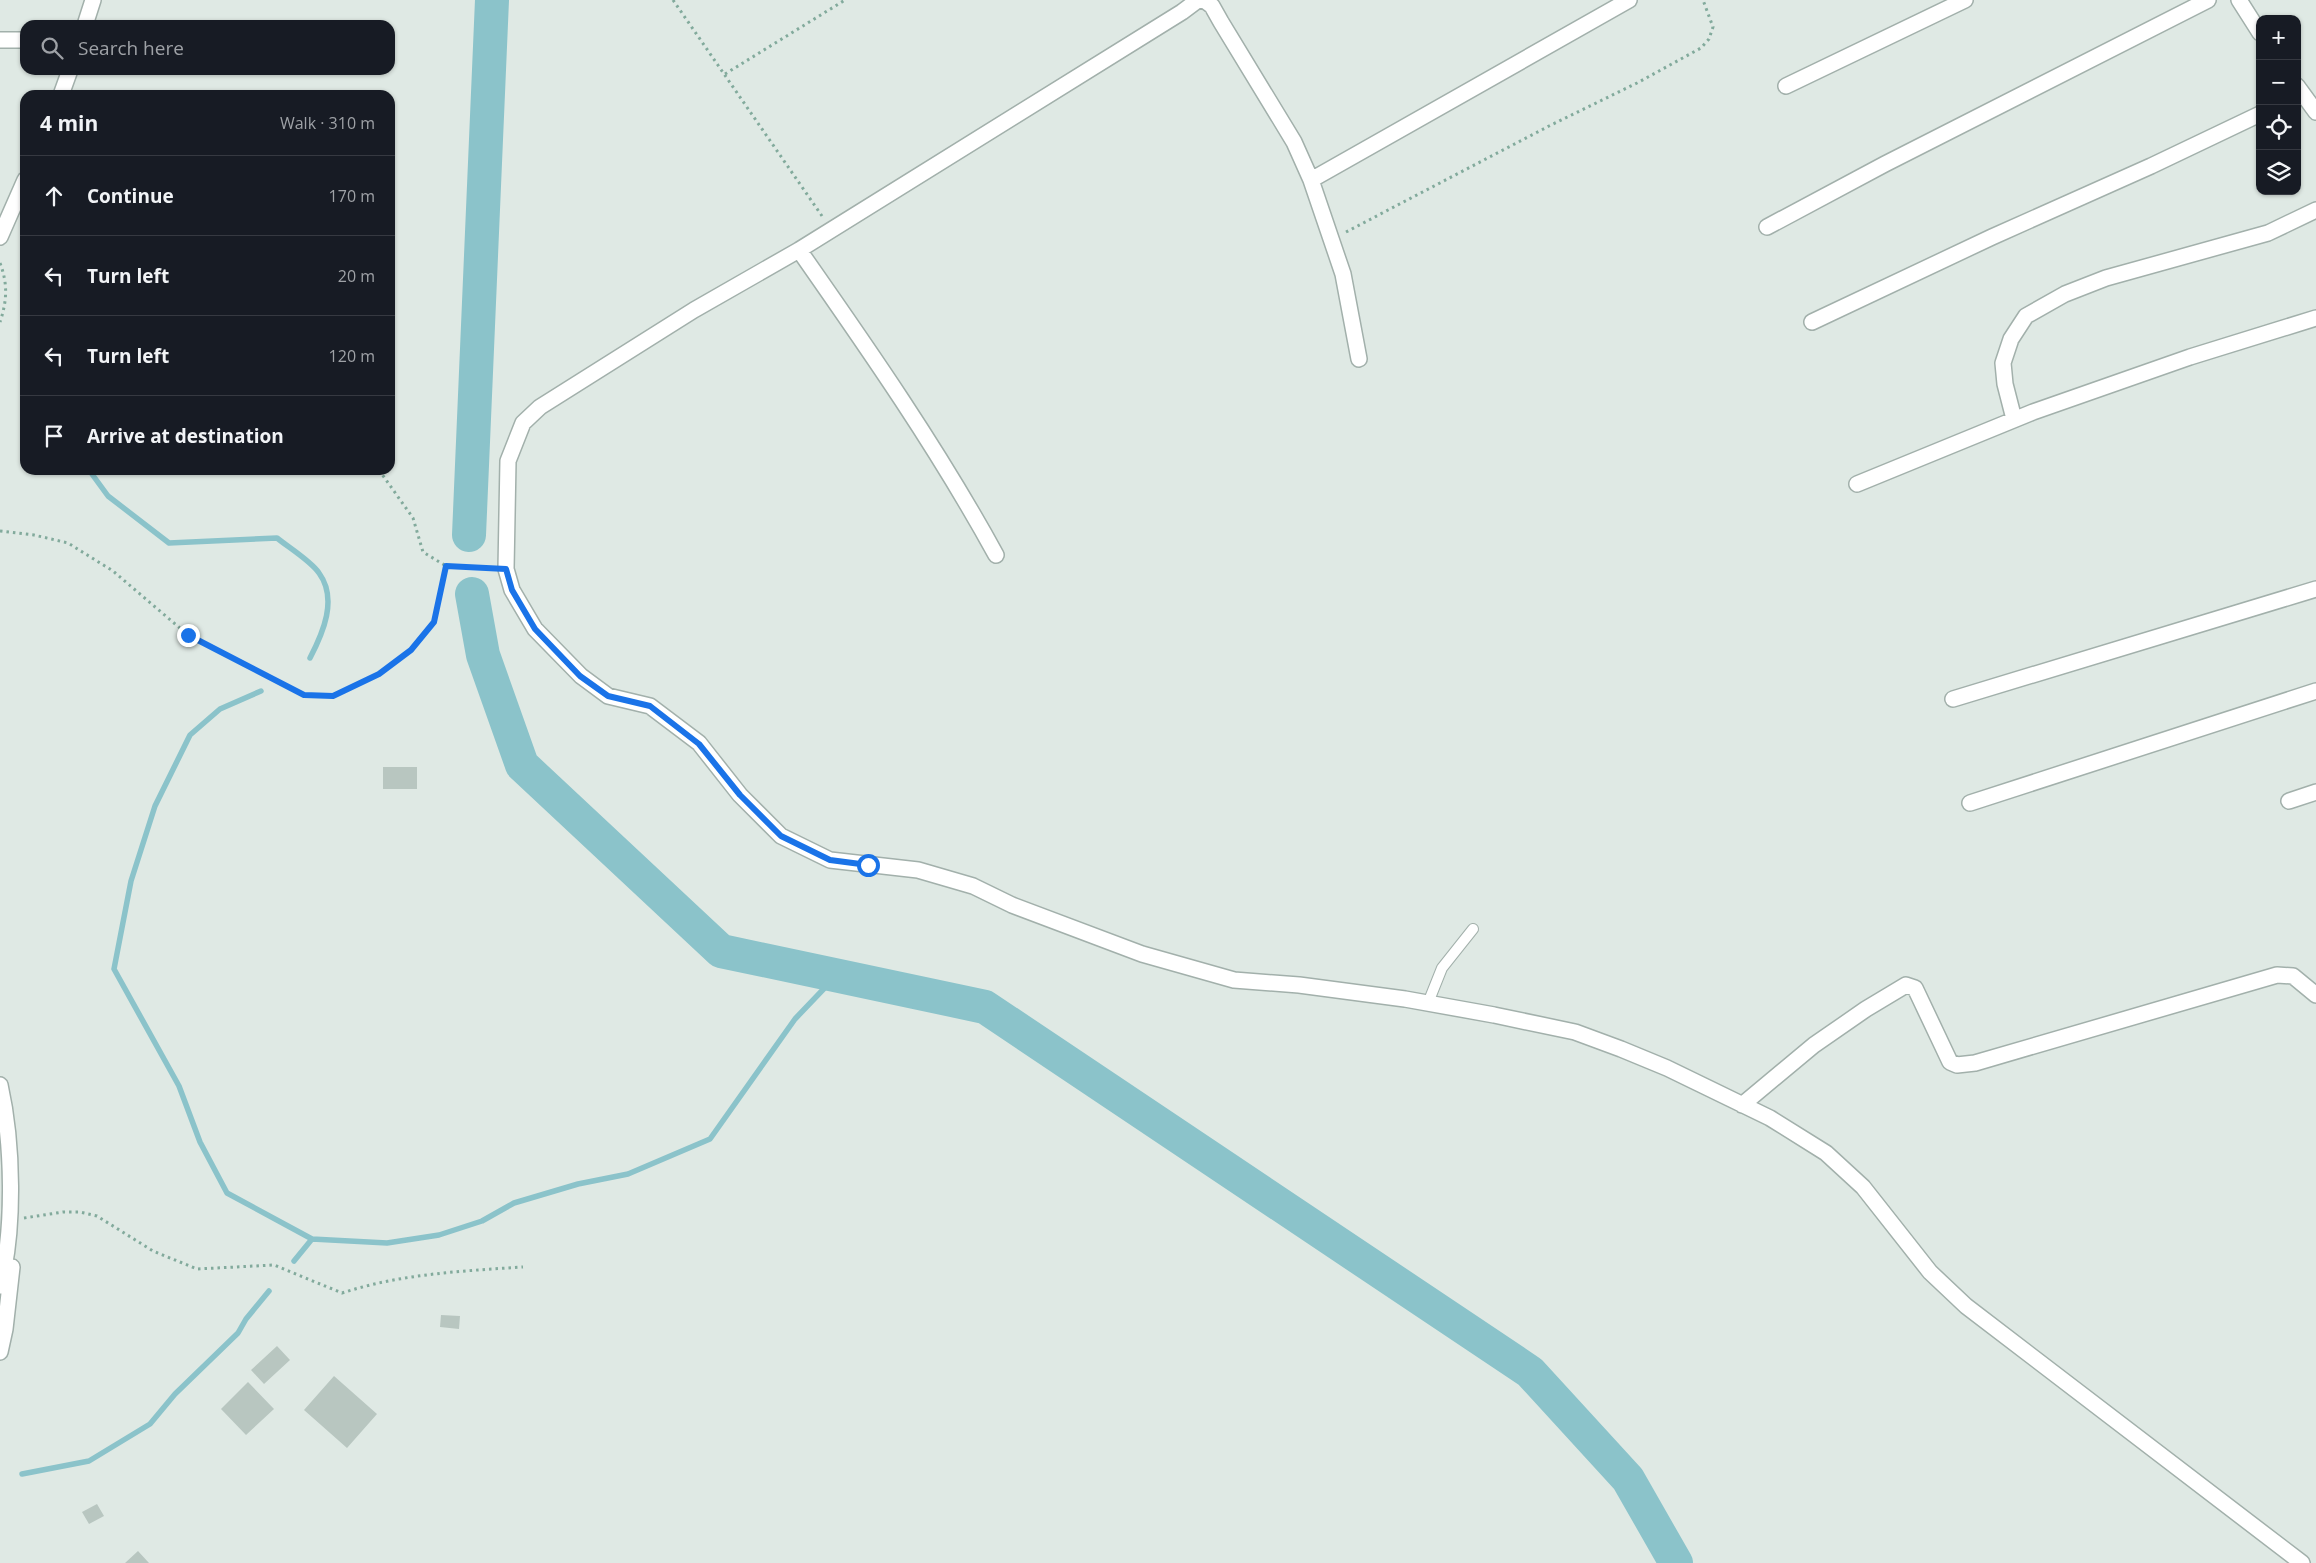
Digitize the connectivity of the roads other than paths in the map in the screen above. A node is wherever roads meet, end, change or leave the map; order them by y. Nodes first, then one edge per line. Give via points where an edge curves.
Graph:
1 (93, 0) edge
2 (1198, 0) edge
3 (1204, 0) edge
4 (1628, 0) edge
5 (1965, 0) edge
6 (2208, 0) edge
7 (2239, 0) edge
8 (87, 20) edge
9 (2256, 27) edge
10 (0, 40) edge
11 (20, 40) edge
12 (68, 75) edge
13 (1786, 86) dead end
14 (63, 90) edge
15 (2301, 94) edge
16 (2316, 112) edge
17 (2256, 116) edge
18 (1312, 180) junction
19 (20, 191) edge
20 (2316, 210) edge
21 (1767, 226) dead end
22 (0, 237) edge
23 (799, 250) junction
24 (2316, 318) edge
25 (1812, 322) dead end
26 (1358, 358) dead end
27 (2014, 419) junction
28 (1857, 484) dead end
29 (996, 555) dead end
30 (2316, 589) edge
31 (2316, 691) edge
32 (1953, 699) dead end
33 (2316, 792) edge
34 (2289, 801) dead end
35 (1970, 803) dead end
36 (1473, 929) dead end
37 (2316, 995) edge
38 (1428, 1003) junction
39 (0, 1085) edge
40 (1742, 1105) junction
41 (8, 1248) junction
42 (0, 1286) edge
43 (0, 1352) edge
44 (2302, 1563) edge

1 - 8 street
2 - 23 street
3 - 18 street via 1216,14 1294,142
4 - 18 street
5 - 13 street
6 - 21 street
7 - 9 street
10 - 11 street
12 - 14 street
15 - 16 street
17 - 25 street
18 - 26 street via 1343,274
19 - 22 street
20 - 27 street via 2268,233 2090,284 2026,316 2011,339 2003,363 2004,384
23 - 29 street via 894,386 966,499
23 - 38 street via 694,310 540,407 523,423 508,461 506,569 512,590 535,629 580,676 608,696 650,706 699,744 740,795 781,836 830,860 918,870 973,886 1012,905 1142,954 1234,980 1300,985
24 - 27 street via 2190,357
27 - 28 street
30 - 32 street
31 - 35 street
33 - 34 street
36 - 38 lane via 1442,968
37 - 40 street via 2293,976 2277,975 1957,1065 1950,1062 1915,988 1906,985 1814,1046
38 - 40 street via 1575,1032 1667,1068
39 - 41 street via 6,1136 10,1218
40 - 44 street via 1770,1118 1826,1153 1863,1187 1930,1272 1966,1306
41 - 42 street
41 - 43 street via 12,1264 11,1288

